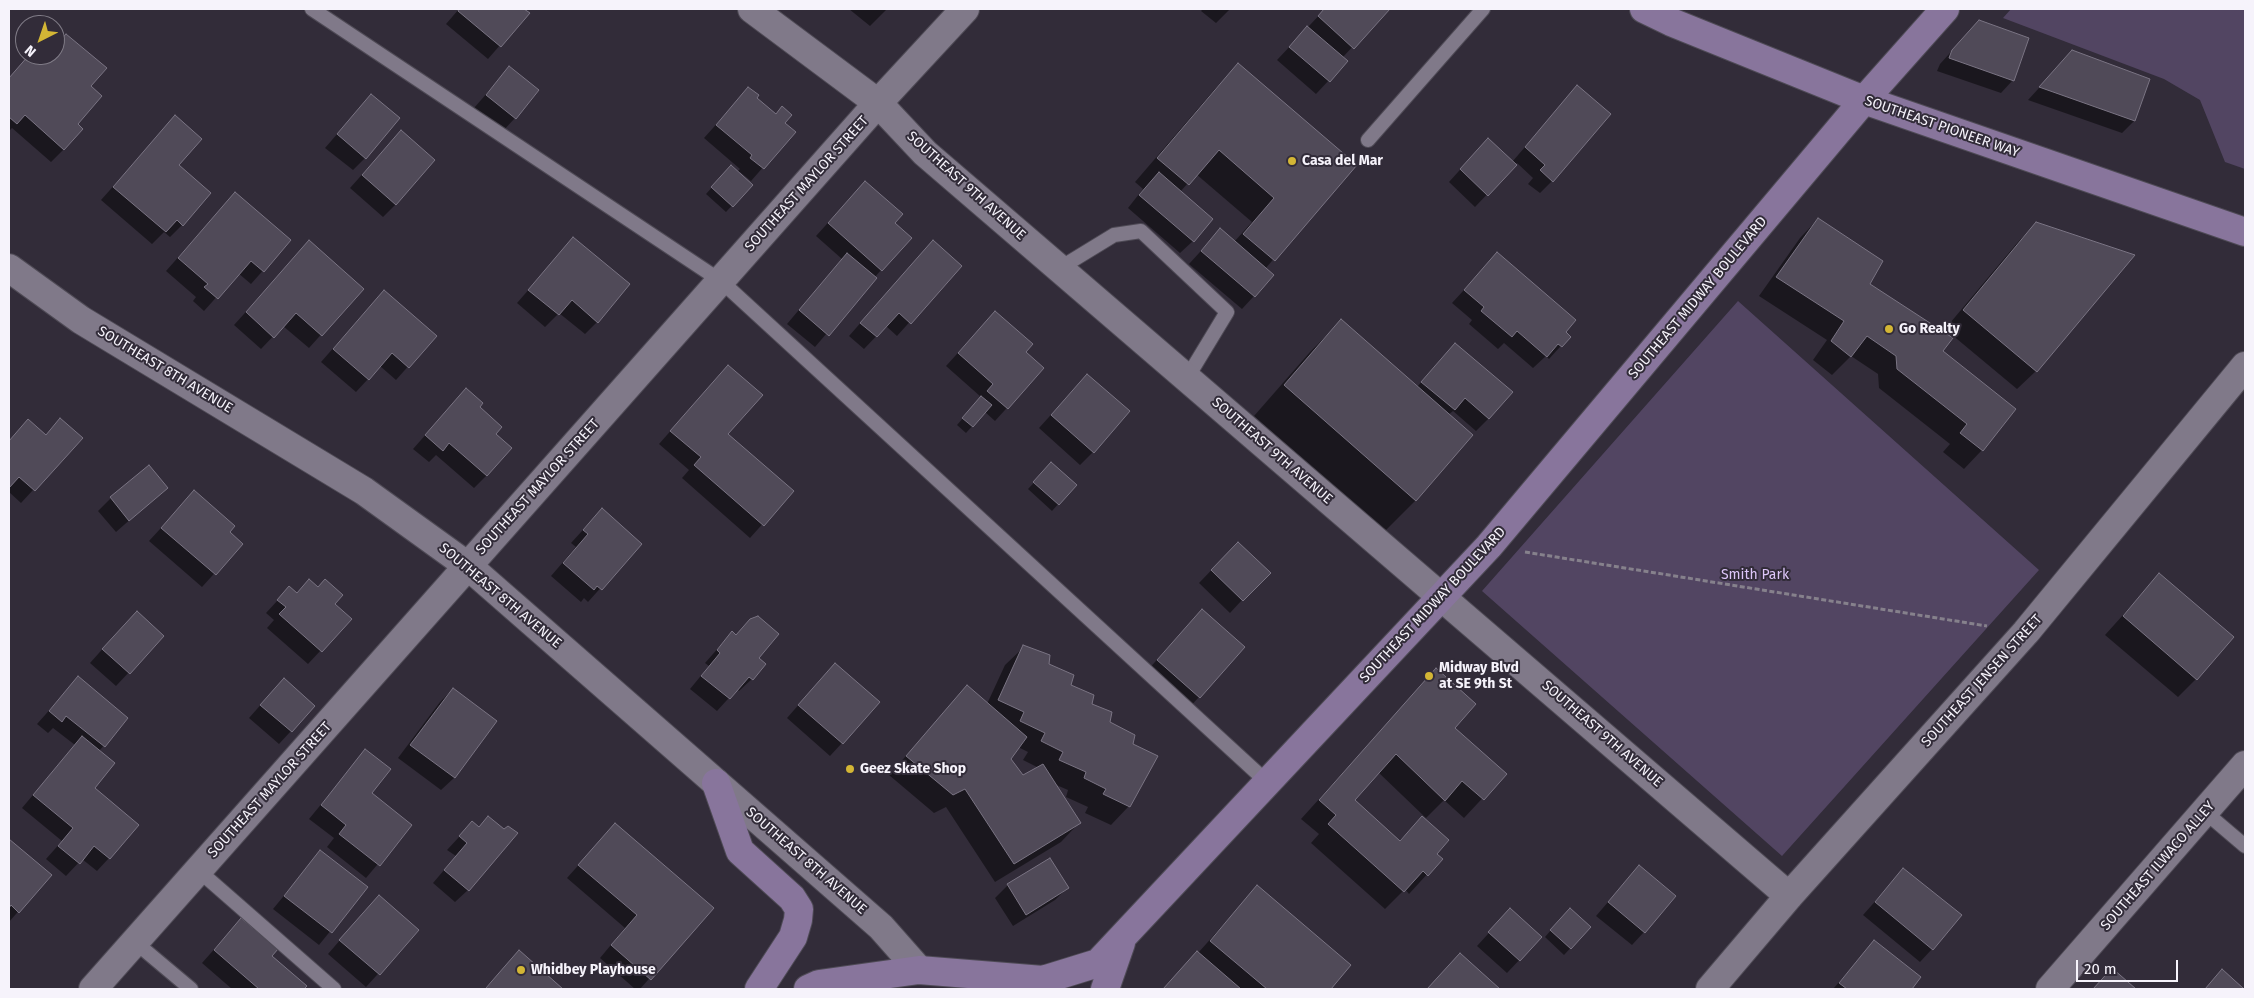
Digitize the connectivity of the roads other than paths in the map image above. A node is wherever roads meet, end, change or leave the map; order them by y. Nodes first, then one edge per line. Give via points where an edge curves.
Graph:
1 (312, 9) edge
2 (752, 9) edge
3 (965, 9) edge
4 (1483, 9) edge
5 (1644, 9) edge
6 (1944, 9) edge
7 (1864, 100) junction
8 (878, 103) junction
9 (1368, 140) dead end
10 (2245, 232) edge
11 (9, 268) edge
12 (1060, 268) junction
13 (721, 281) junction
14 (2245, 366) edge
15 (1187, 378) junction
16 (468, 566) junction
17 (1441, 596) junction
18 (2245, 765) edge
19 (1267, 782) junction
20 (716, 783) junction
21 (2205, 812) junction
22 (2245, 846) edge
23 (198, 870) junction
24 (1789, 896) junction
25 (1124, 934) junction
26 (135, 942) junction
27 (919, 970) junction
28 (93, 989) edge
29 (191, 989) edge
30 (334, 989) edge
31 (759, 989) edge
32 (808, 989) edge
33 (941, 989) edge
34 (1105, 989) edge
35 (1710, 989) edge
36 (2050, 989) edge

1 - 13 lane
2 - 8 street, SOUTHEAST 9TH AVENUE
3 - 8 street, SOUTHEAST MAYLOR STREET
4 - 9 lane
5 - 7 street, SOUTHEAST PIONEER WAY
6 - 7 street, SOUTHEAST MIDWAY BOULEVARD
7 - 10 street, SOUTHEAST PIONEER WAY
7 - 17 street, SOUTHEAST MIDWAY BOULEVARD via 1490,546
8 - 12 street, SOUTHEAST 9TH AVENUE via 925,153
8 - 13 street, SOUTHEAST MAYLOR STREET
11 - 16 street, SOUTHEAST 8TH AVENUE via 81,320 364,491
12 - 15 street, SOUTHEAST 9TH AVENUE
12 - 15 lane via 1114,235 1141,231 1227,312
13 - 16 street, SOUTHEAST MAYLOR STREET
13 - 19 lane
14 - 24 street, SOUTHEAST JENSEN STREET via 2026,632
15 - 17 street, SOUTHEAST 9TH AVENUE
16 - 20 street, SOUTHEAST 8TH AVENUE
16 - 23 street, SOUTHEAST MAYLOR STREET
17 - 19 street, SOUTHEAST MIDWAY BOULEVARD
17 - 24 street, SOUTHEAST 9TH AVENUE
18 - 21 street, SOUTHEAST ILWACO ALLEY
19 - 25 street, SOUTHEAST MIDWAY BOULEVARD
20 - 27 street, SOUTHEAST 8TH AVENUE via 881,927
20 - 31 street via 740,851 792,898 798,909 793,937
21 - 22 lane
21 - 36 street, SOUTHEAST ILWACO ALLEY
23 - 26 street, SOUTHEAST MAYLOR STREET
23 - 30 lane
24 - 35 street, SOUTHEAST JENSEN STREET
25 - 27 street, SOUTHEAST MIDWAY BOULEVARD via 1098,963 1043,980
25 - 34 street
26 - 28 street, SOUTHEAST MAYLOR STREET
26 - 29 lane
27 - 32 street, SOUTHEAST MIDWAY BOULEVARD via 819,984
27 - 33 street, SOUTHEAST 8TH AVENUE

